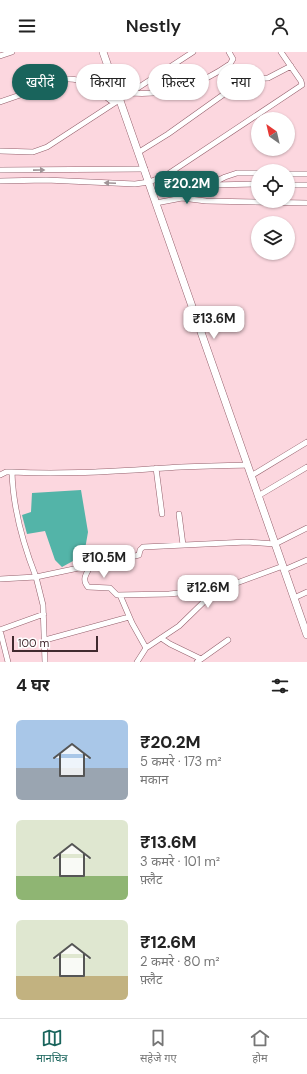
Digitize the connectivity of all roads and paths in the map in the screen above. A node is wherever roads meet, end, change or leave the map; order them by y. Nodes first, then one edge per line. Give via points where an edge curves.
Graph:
1 (12, 52) edge
2 (104, 52) edge
3 (192, 52) edge
4 (229, 52) edge
5 (281, 52) edge
6 (3, 54) edge
7 (291, 66) junction
8 (140, 86) edge
9 (140, 94) edge
10 (117, 101) junction
11 (0, 102) edge
12 (0, 151) edge
13 (139, 152) junction
14 (145, 169) junction
15 (0, 170) edge
16 (251, 173) edge
17 (295, 174) edge
18 (307, 174) edge
19 (0, 181) edge
20 (149, 182) junction
21 (251, 184) edge
22 (212, 185) junction
23 (295, 185) edge
24 (307, 185) edge
25 (182, 198) junction
26 (156, 203) junction
27 (307, 203) edge
28 (307, 442) edge
29 (247, 465) junction
30 (307, 467) edge
31 (156, 468) junction
32 (12, 472) junction
33 (0, 475) edge
34 (251, 476) junction
35 (258, 496) junction
36 (162, 514) dead end
37 (179, 514) dead end
38 (307, 528) edge
39 (275, 544) junction
40 (183, 545) junction
41 (307, 560) edge
42 (91, 566) junction
43 (284, 568) junction
44 (36, 577) junction
45 (0, 579) edge
46 (215, 591) junction
47 (307, 592) edge
48 (120, 595) junction
49 (294, 598) junction
50 (44, 614) junction
51 (129, 617) junction
52 (306, 626) edge
53 (0, 630) edge
54 (307, 635) edge
55 (161, 638) junction
56 (45, 640) junction
57 (228, 640) dead end
58 (146, 648) junction
59 (199, 660) edge
60 (8, 662) edge
61 (45, 662) edge
62 (137, 662) edge

1 - 6 street
2 - 10 street
3 - 8 street
4 - 9 street via 233,59 230,64 200,82
5 - 7 street
7 - 13 street via 268,78 241,82
7 - 20 street via 302,83 301,86 165,176
10 - 11 street via 86,82 74,78
10 - 12 street via 47,147 33,152
10 - 13 street
13 - 14 street
15 -> 14 street
14 - 20 street
16 - 22 street via 225,177
17 - 18 street
20 -> 19 street via 135,184 46,180
20 - 26 street
21 - 22 street
22 - 25 street
23 - 24 street
25 - 26 street
25 - 27 street via 206,201
26 - 29 street
28 - 34 street
29 - 31 street
29 - 34 street
30 - 35 street
31 - 32 street via 70,473
31 - 36 street
32 - 33 street
32 - 44 street via 12,485 24,542
34 - 35 street
35 - 39 street
37 - 40 street
38 - 39 street
39 - 40 street via 247,542
39 - 43 street
40 - 42 street via 143,547 139,555
41 - 43 street
42 - 44 street
42 - 48 street via 84,578 88,587 110,588
43 - 46 street
43 - 49 street
44 - 45 street
44 - 50 street
46 - 48 street
46 - 55 street via 179,626
47 - 49 street
48 - 51 street
49 - 52 street
50 - 53 street
50 - 56 street
51 - 56 street
51 - 58 street
52 - 54 street
53 - 60 street
55 - 58 street
55 - 59 street
56 - 61 street
57 - 59 street
58 - 62 street

